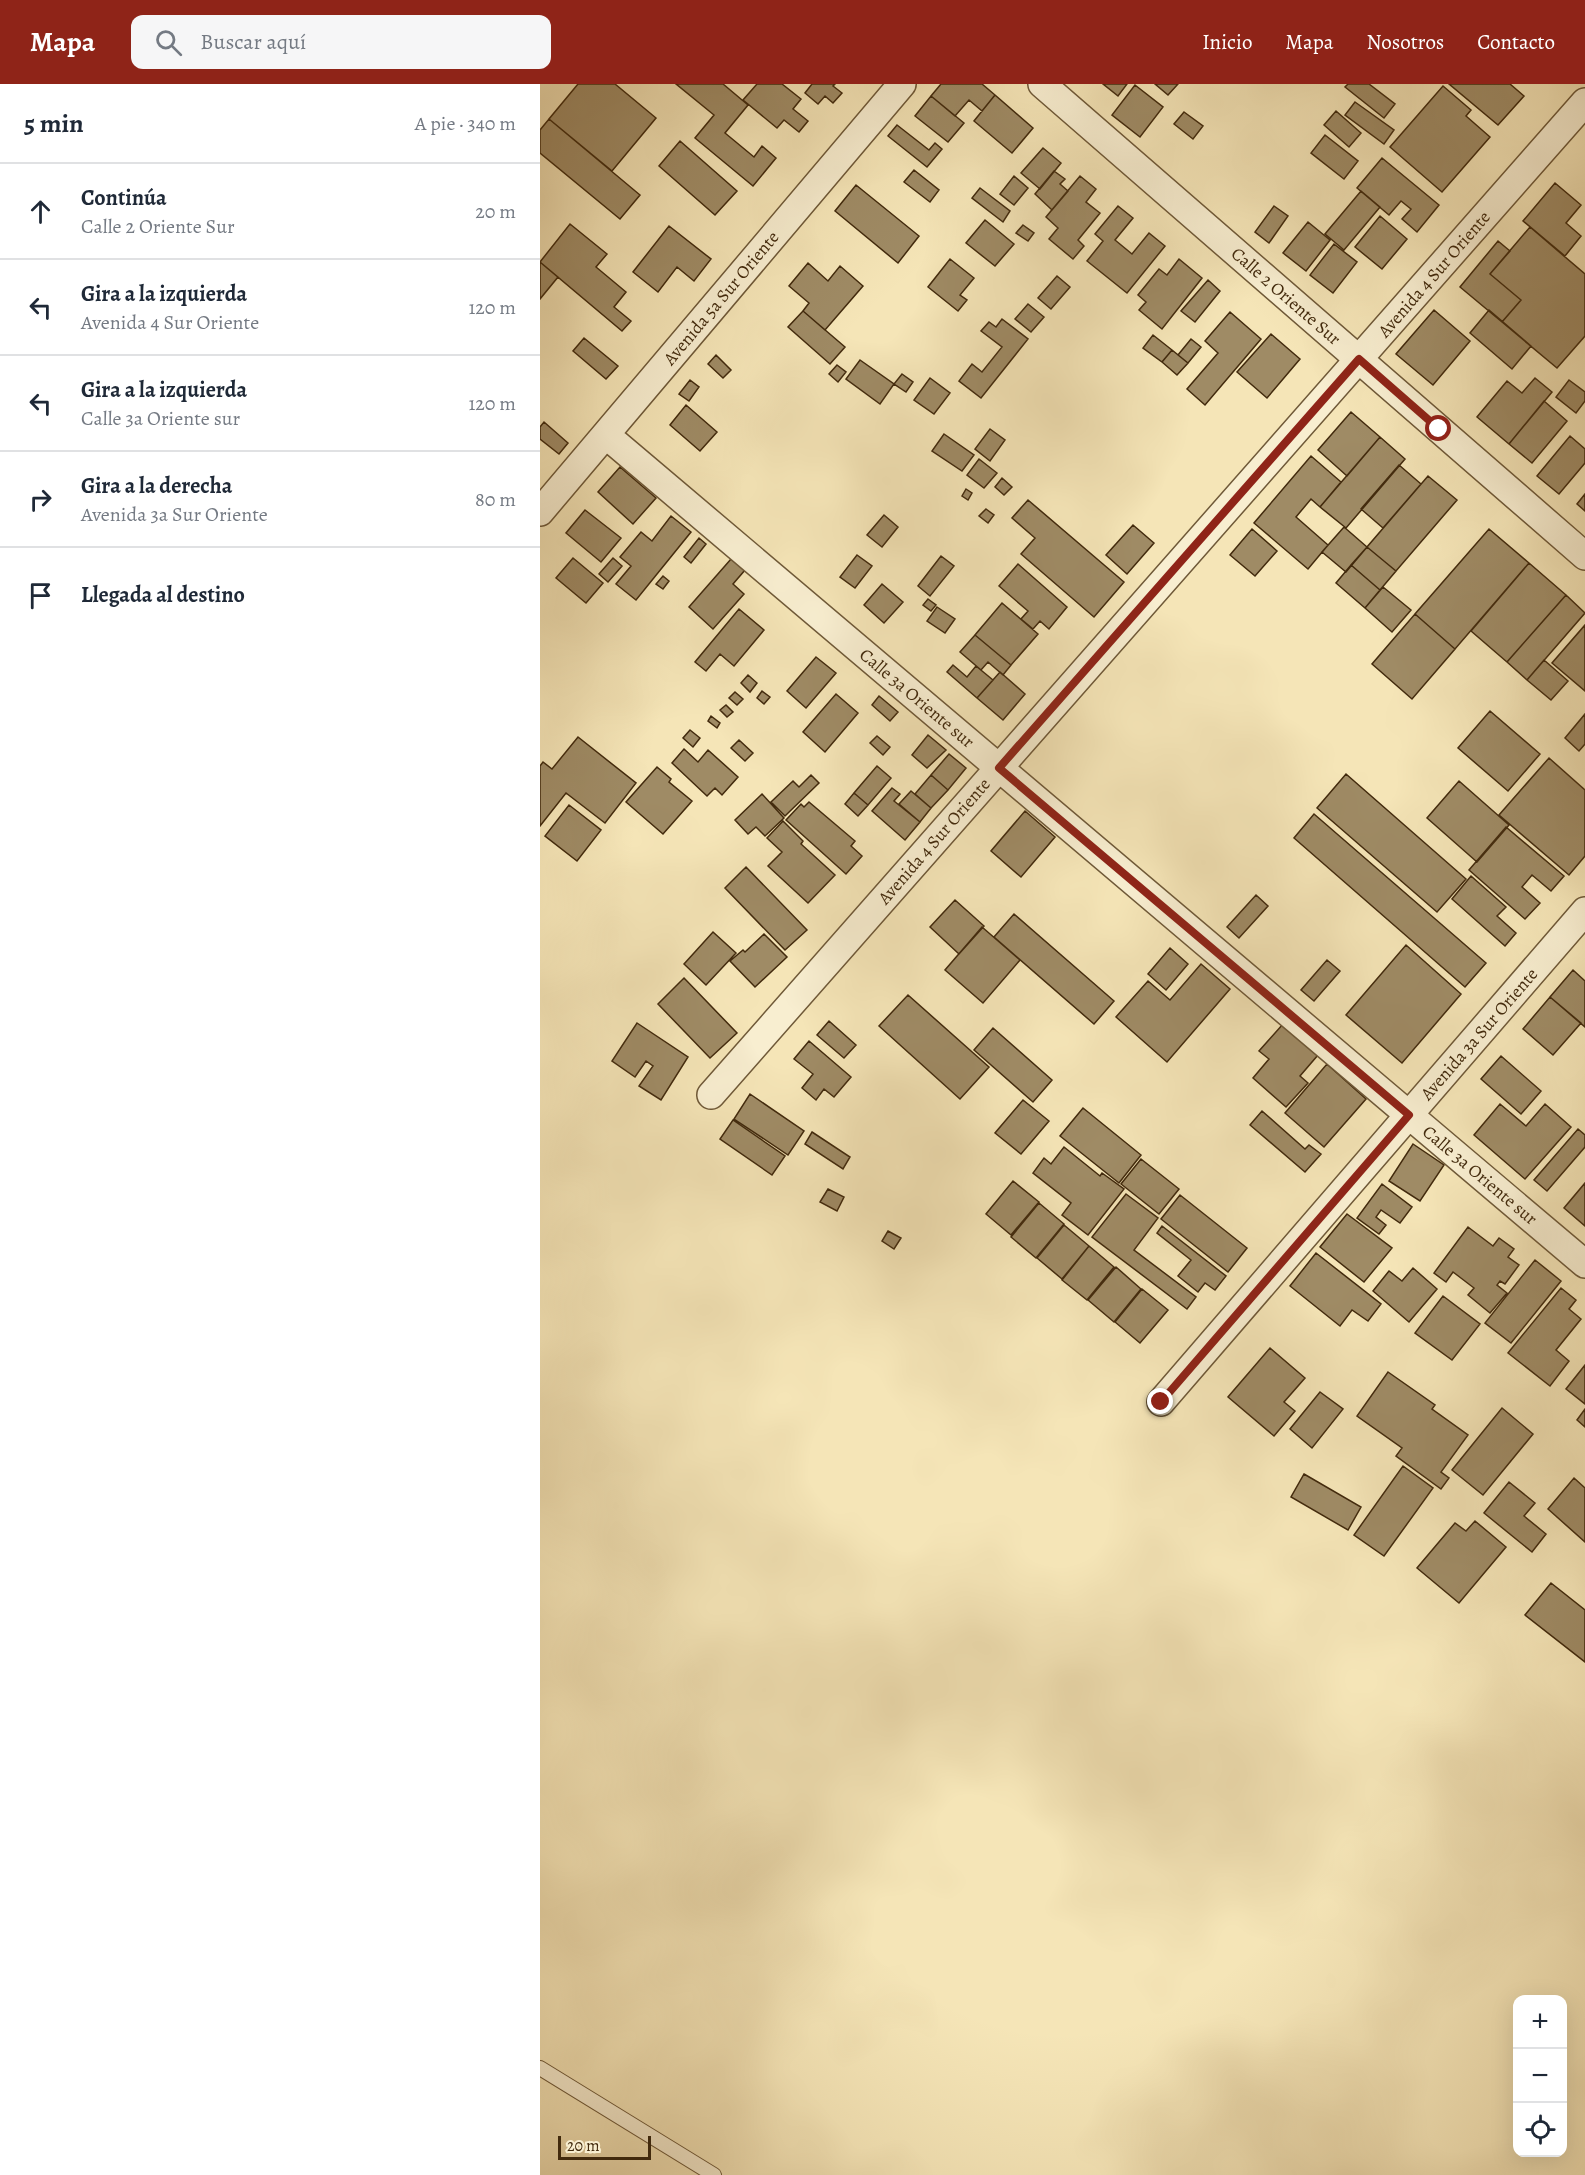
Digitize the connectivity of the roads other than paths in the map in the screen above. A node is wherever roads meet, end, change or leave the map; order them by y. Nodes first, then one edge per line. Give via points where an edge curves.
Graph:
1 (902, 84) edge
2 (1042, 84) edge
3 (1585, 102) edge
4 (1359, 359) junction
5 (606, 435) junction
6 (540, 512) edge
7 (1585, 556) edge
8 (999, 768) junction
9 (1585, 911) edge
10 (711, 1095) dead end
11 (1409, 1115) junction
12 (1585, 1264) edge
13 (1161, 1402) dead end
14 (540, 2068) edge
15 (714, 2175) edge

1 - 5 street, Avenida 5a Sur Oriente
2 - 4 street, Calle 2 Oriente Sur
3 - 4 street, Avenida 4 Sur Oriente
4 - 7 street, Calle 2 Oriente Sur
4 - 8 street, Avenida 4 Sur Oriente
5 - 6 street, Avenida 5a Sur Oriente
5 - 8 street, Calle 3a Oriente sur
8 - 10 street, Avenida 4 Sur Oriente
8 - 11 street, Calle 3a Oriente sur
9 - 11 street, Avenida 3a Sur Oriente
11 - 12 street, Calle 3a Oriente sur
11 - 13 street, Avenida 3a Sur Oriente
14 - 15 lane

